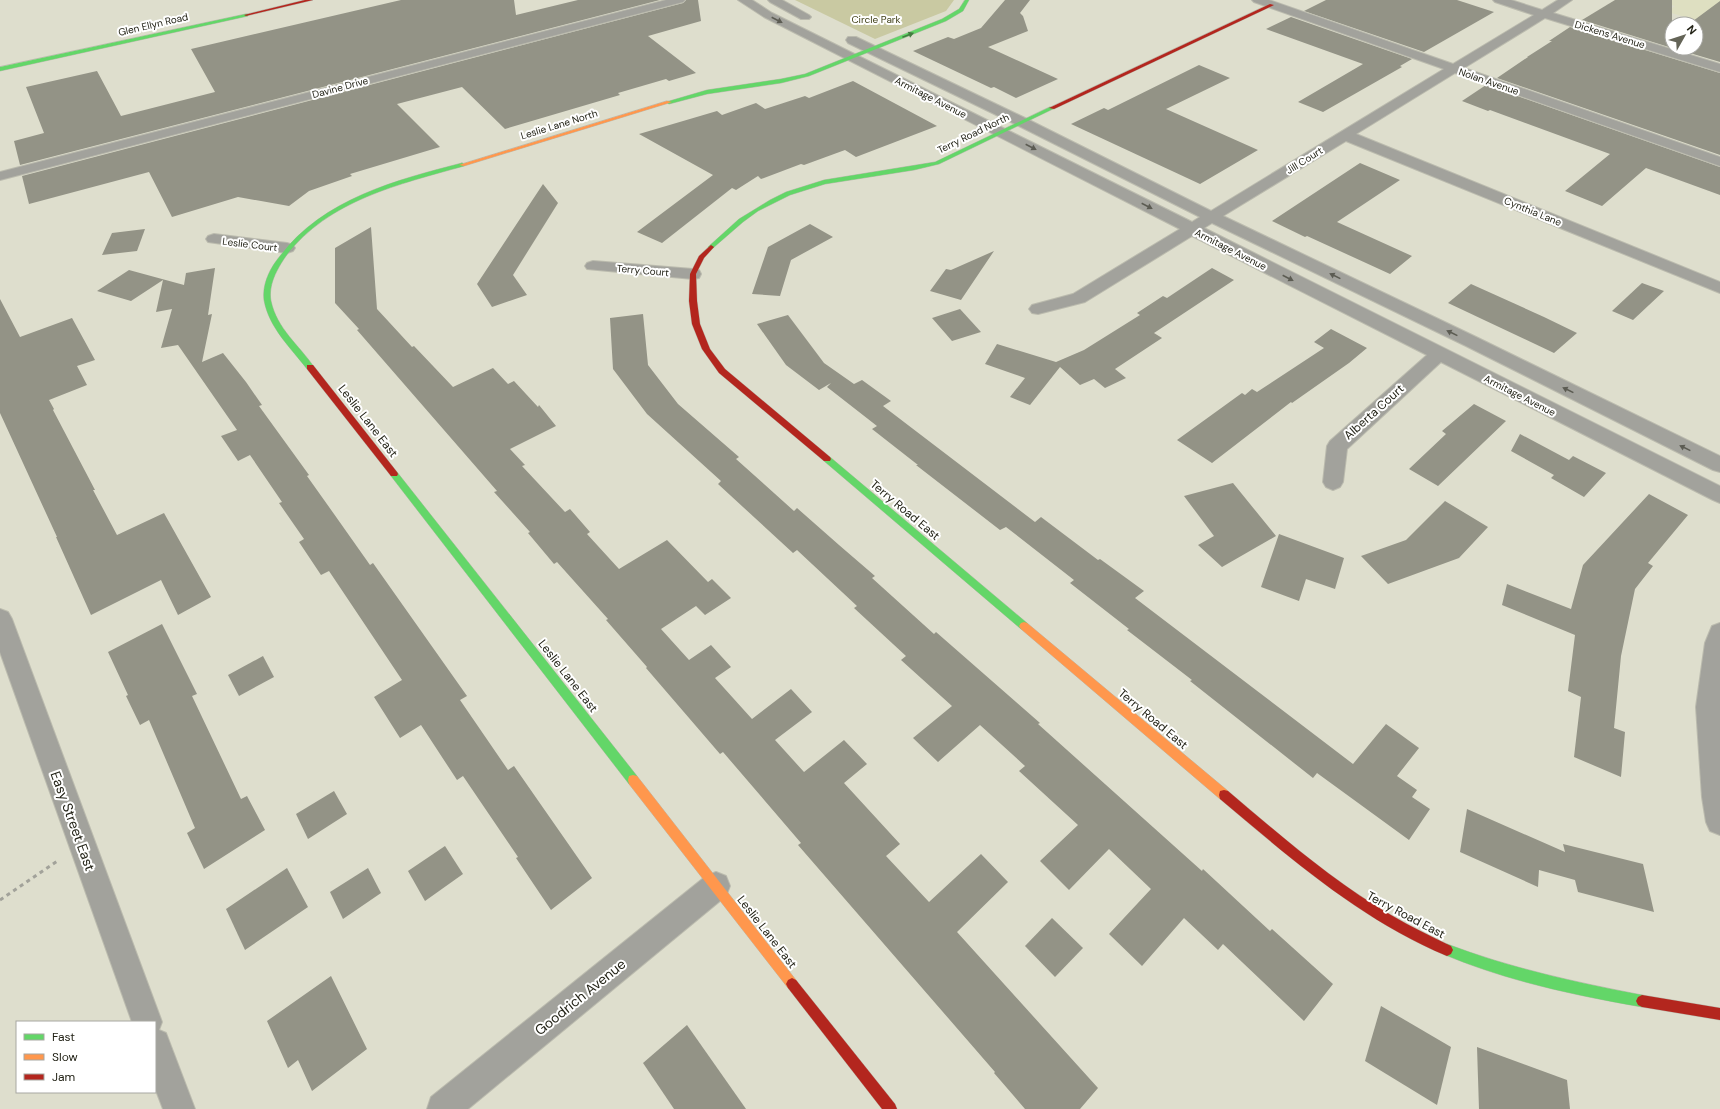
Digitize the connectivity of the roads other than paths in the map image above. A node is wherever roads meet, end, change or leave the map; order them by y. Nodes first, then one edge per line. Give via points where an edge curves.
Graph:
1 (311, 0) edge
2 (679, 0) edge
3 (744, 0) edge
4 (774, 0) edge
5 (967, 0) edge
6 (1258, 0) edge
7 (1499, 0) edge
8 (1566, 0) edge
9 (1272, 5) junction
10 (1544, 14) junction
11 (815, 22) dead end
12 (843, 36) dead end
13 (872, 50) junction
14 (852, 57) junction
15 (1720, 68) edge
16 (0, 69) edge
17 (1453, 69) junction
18 (1022, 122) junction
19 (1000, 132) junction
20 (1345, 135) junction
21 (1720, 162) edge
22 (0, 176) edge
23 (1212, 217) junction
24 (1192, 229) junction
25 (214, 239) dead end
26 (287, 248) junction
27 (593, 266) dead end
28 (693, 274) junction
29 (1720, 288) edge
30 (1038, 309) dead end
31 (1439, 354) junction
32 (1720, 465) edge
33 (1332, 482) dead end
34 (1720, 495) edge
35 (0, 619) edge
36 (1720, 633) edge
37 (1720, 822) edge
38 (716, 886) junction
39 (1720, 1014) edge
40 (147, 1021) edge
41 (156, 1047) edge
42 (179, 1109) edge
43 (443, 1109) edge
44 (890, 1109) edge

1 - 16 street, Glen Ellyn Road
2 - 22 street, Davine Drive
3 -> 14 street, Armitage Avenue via 768,15
4 - 11 street
13 -> 5 street, Leslie Lane North via 951,17 961,10
6 - 9 street, Nolan Avenue
7 - 10 street, Dickens Avenue
8 - 10 street, Jill Court
9 - 17 street, Nolan Avenue
9 - 18 street, Terry Road North
10 - 15 street, Dickens Avenue
10 - 17 street, Jill Court
12 - 13 street, Armitage Avenue
13 - 14 street, Leslie Lane North
13 - 18 street, Armitage Avenue
14 - 19 street, Armitage Avenue
14 - 26 street, Leslie Lane North via 797,78 689,96 391,186 338,208
17 - 20 street, Jill Court
17 - 21 street, Nolan Avenue
18 - 19 street, Terry Road North
18 - 23 street, Armitage Avenue
19 -> 24 street, Armitage Avenue
19 - 28 street, Terry Road North via 937,163 843,178 788,193 763,205 731,227 701,257
20 - 23 street, Jill Court
20 - 29 street, Cynthia Lane
23 - 24 street, Jill Court
32 -> 23 street, Armitage Avenue
24 - 30 street, Jill Court via 1079,298
24 -> 31 street, Armitage Avenue
25 - 26 street, Leslie Court
26 - 38 street, Leslie Lane East via 271,276 267,296 274,321
27 - 28 street, Terry Court
28 - 39 street, Terry Road East via 696,324 706,349 722,371 1302,861 1350,898 1422,939 1453,953 1517,974 1582,989
31 - 33 street, Alberta Court via 1337,446
31 - 34 street, Armitage Avenue
35 - 40 street, Easy Street East
36 - 37 street via 1716,643 1708,707 1714,797
38 - 43 street, Goodrich Avenue
38 - 44 street, Leslie Lane East
41 - 42 street

